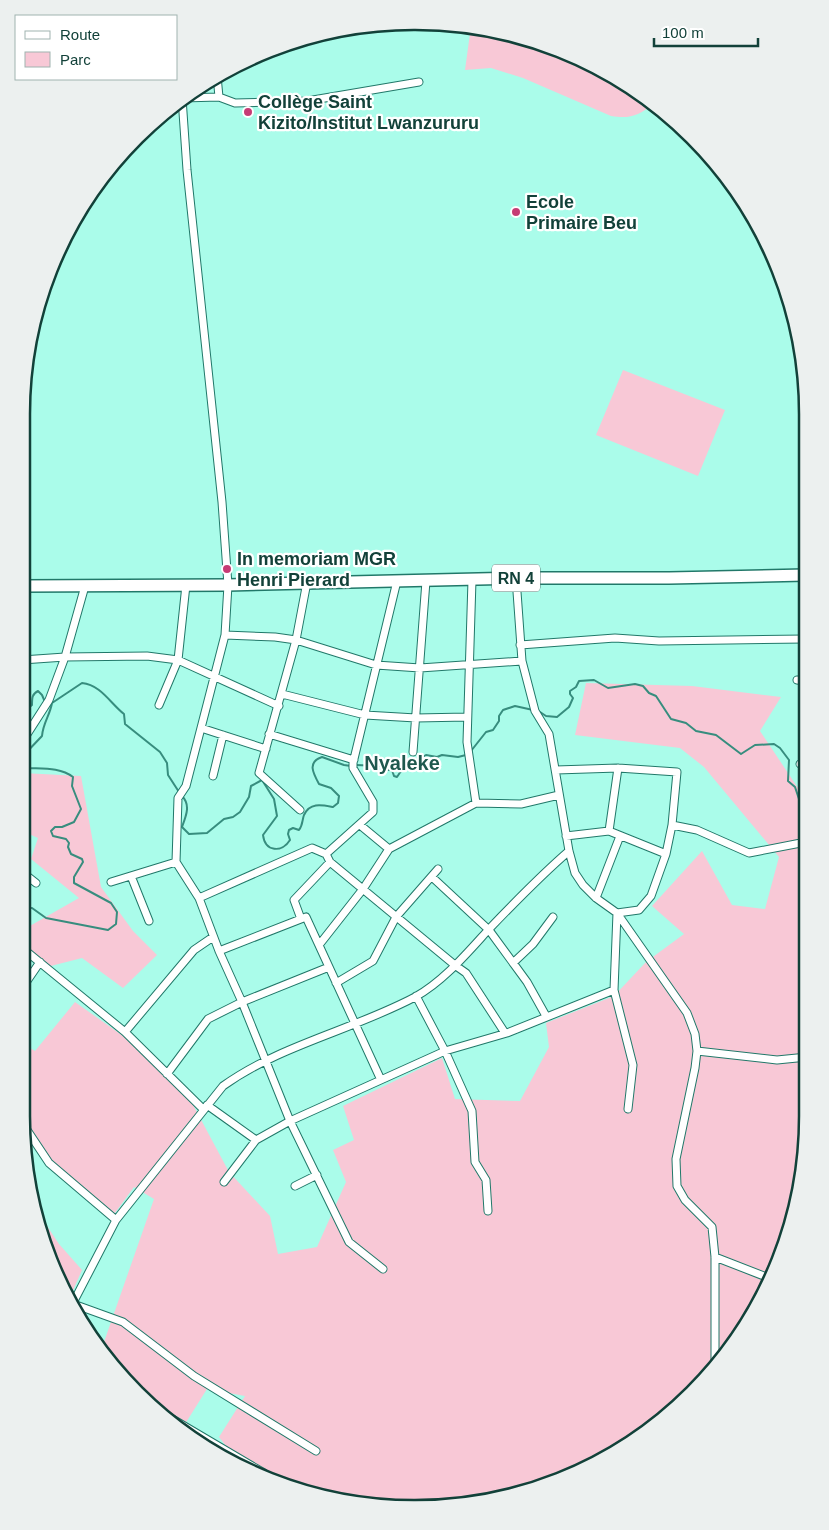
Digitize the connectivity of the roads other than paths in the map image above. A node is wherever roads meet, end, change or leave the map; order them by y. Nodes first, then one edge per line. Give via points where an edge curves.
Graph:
1 (419, 82) dead end
2 (218, 85) edge
3 (219, 97) junction
4 (197, 98) edge
5 (183, 107) edge
6 (799, 575) edge
7 (516, 578) junction
8 (472, 580) junction
9 (397, 581) junction
10 (426, 581) junction
11 (307, 582) junction
12 (186, 585) junction
13 (228, 585) junction
14 (30, 586) edge
15 (85, 586) junction
16 (225, 635) junction
17 (799, 639) edge
18 (296, 640) junction
19 (520, 645) junction
20 (65, 657) junction
21 (30, 659) edge
22 (178, 660) junction
23 (522, 661) junction
24 (376, 665) junction
25 (468, 665) junction
26 (420, 668) junction
27 (215, 678) junction
28 (282, 694) junction
29 (159, 705) dead end
30 (278, 706) junction
31 (365, 715) junction
32 (468, 717) junction
33 (416, 718) junction
34 (201, 728) junction
35 (30, 730) edge
36 (270, 734) junction
37 (223, 735) junction
38 (266, 749) junction
39 (413, 752) dead end
40 (354, 764) junction
41 (618, 768) junction
42 (556, 770) junction
43 (213, 776) dead end
44 (559, 795) junction
45 (476, 803) junction
46 (300, 810) dead end
47 (360, 825) junction
48 (672, 825) junction
49 (609, 831) junction
50 (566, 836) junction
51 (620, 836) junction
52 (799, 843) edge
53 (389, 850) junction
54 (569, 851) junction
55 (326, 854) junction
56 (666, 854) junction
57 (176, 862) junction
58 (330, 862) junction
59 (438, 869) dead end
60 (131, 876) junction
61 (432, 877) junction
62 (30, 878) edge
63 (111, 882) dead end
64 (36, 883) dead end
65 (363, 889) junction
66 (199, 898) junction
67 (596, 898) junction
68 (617, 913) junction
69 (396, 917) junction
70 (553, 917) dead end
71 (300, 919) junction
72 (148, 921) dead end
73 (489, 930) junction
74 (213, 937) junction
75 (319, 945) junction
76 (219, 951) junction
77 (30, 954) edge
78 (40, 962) junction
79 (513, 963) junction
80 (456, 966) junction
81 (329, 967) junction
82 (30, 977) edge
83 (336, 983) junction
84 (614, 990) junction
85 (416, 996) junction
86 (242, 1002) junction
87 (546, 1016) junction
88 (355, 1024) junction
89 (125, 1032) junction
90 (505, 1033) junction
91 (697, 1050) junction
92 (445, 1051) junction
93 (799, 1058) edge
94 (266, 1061) junction
95 (167, 1074) junction
96 (381, 1080) junction
97 (205, 1107) junction
98 (628, 1109) dead end
99 (290, 1121) junction
100 (31, 1135) edge
101 (256, 1140) junction
102 (317, 1175) junction
103 (224, 1182) dead end
104 (295, 1186) dead end
105 (488, 1211) dead end
106 (116, 1220) junction
107 (714, 1258) junction
108 (383, 1269) dead end
109 (764, 1276) edge
110 (76, 1297) edge
111 (81, 1307) edge
112 (715, 1356) edge
113 (316, 1451) dead end

1 - 3 street via 307,101 235,103
2 - 3 street
3 - 4 street
5 - 13 street
6 - 7 highway, RN 4
7 - 8 highway, RN 4
7 - 19 street
8 - 10 highway, RN 4
8 - 25 street
9 - 10 highway, RN 4
9 - 11 highway, RN 4
9 - 24 street
10 - 26 street
11 - 13 highway, RN 4
11 - 18 street
12 - 13 highway, RN 4
12 - 15 highway, RN 4
12 - 22 street
13 - 16 street
14 - 15 highway, RN 4
15 - 20 street
16 - 18 street
16 - 27 street
17 - 19 street via 659,641 615,638
18 - 24 street
18 - 28 street
19 - 23 street
20 - 21 street
20 - 22 street via 147,656
20 - 35 street via 47,703
22 - 27 street
22 - 29 street
23 - 25 street
23 - 42 street via 535,711 549,734
24 - 26 street
24 - 31 street
25 - 26 street
25 - 32 street
26 - 33 street
27 - 30 street
27 - 34 street
28 - 30 street
28 - 31 street
30 - 36 street
31 - 33 street
31 - 40 street
32 - 33 street
32 - 45 street via 466,742
33 - 39 street
34 - 37 street
34 - 57 street via 186,786 178,798
36 - 38 street
36 - 40 street
37 - 38 street
37 - 43 street
38 - 46 street via 259,773
40 - 47 street via 373,802 373,812
41 - 42 street
41 - 48 street via 677,772
41 - 49 street
42 - 44 street
44 - 45 street via 521,804
44 - 50 street
45 - 53 street
47 - 53 street
47 - 55 street
48 - 52 street via 697,830 749,853
48 - 56 street
49 - 50 street
49 - 51 street
50 - 54 street
51 - 56 street
51 - 67 street
53 - 65 street
54 - 67 street via 575,873
54 - 73 street via 539,877
55 - 58 street
55 - 66 street via 312,848
56 - 68 street via 651,896 639,910
57 - 60 street
57 - 66 street
58 - 65 street
58 - 71 street via 294,900
59 - 61 street
60 - 63 street
60 - 72 street
61 - 69 street
61 - 73 street
62 - 64 street
65 - 69 street
65 - 75 street
66 - 74 street
67 - 68 street
68 - 84 street
68 - 91 street via 687,1013
69 - 80 street
69 - 83 street via 372,961
70 - 79 street via 533,944
71 - 75 street via 306,917
71 - 76 street
73 - 79 street
73 - 80 street
74 - 76 street
74 - 89 street via 194,950
75 - 81 street
76 - 86 street
77 - 78 street
78 - 82 street
78 - 89 street
79 - 87 street
80 - 85 street
80 - 90 street via 466,973
81 - 83 street
81 - 86 street
83 - 88 street
84 - 87 street
84 - 98 street via 633,1065
85 - 88 street
85 - 92 street
86 - 94 street
86 - 95 street via 208,1019
87 - 90 street
88 - 94 street
88 - 96 street
89 - 95 street
90 - 92 street
91 - 93 street via 777,1060
91 - 107 street via 676,1160 677,1186 685,1200 712,1227
92 - 96 street
92 - 105 street via 472,1111 475,1162 486,1180
94 - 97 street via 223,1086
94 - 99 street
95 - 97 street
96 - 99 street
97 - 101 street
97 - 106 street
99 - 101 street
99 - 102 street
100 - 106 street via 50,1163
101 - 103 street
102 - 104 street
102 - 108 street via 349,1242
106 - 110 street
107 - 109 street
107 - 112 street
111 - 113 street via 123,1322 194,1376

